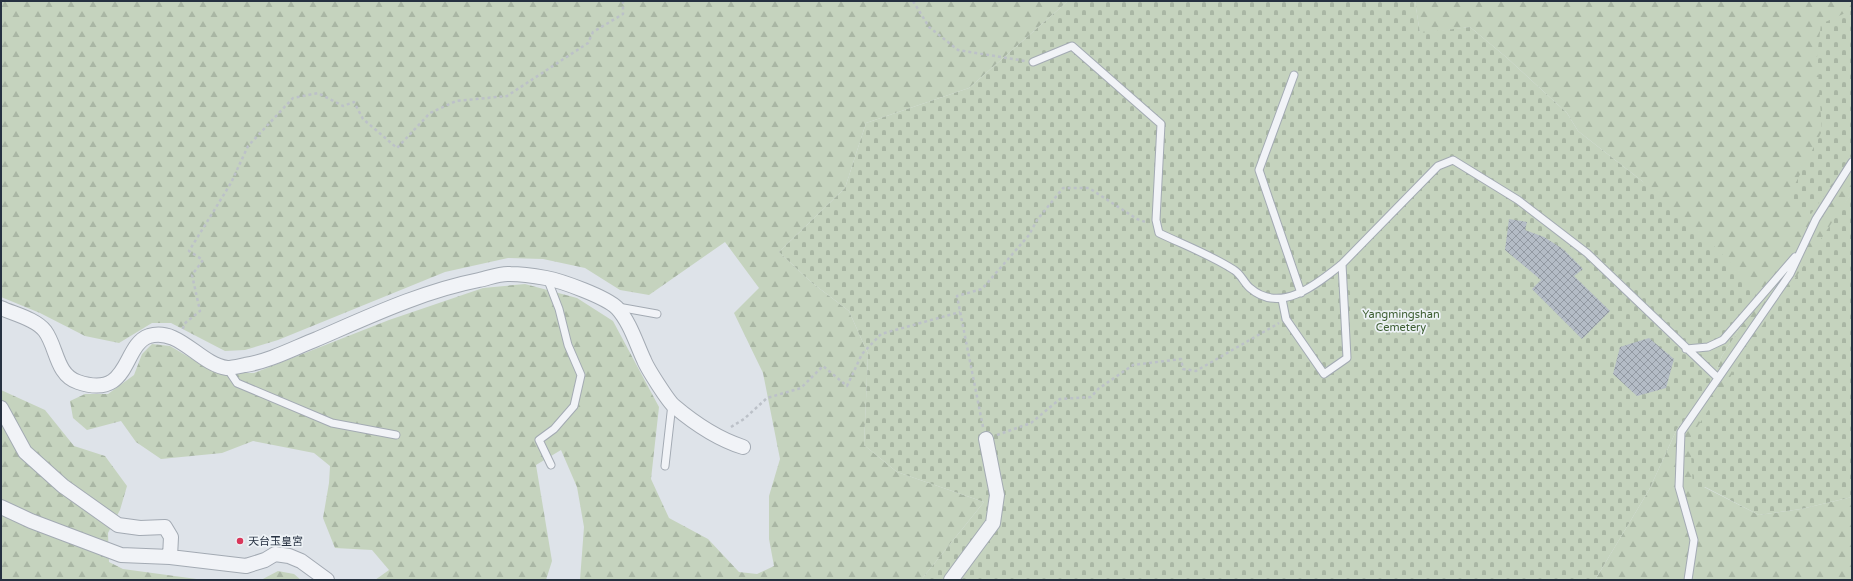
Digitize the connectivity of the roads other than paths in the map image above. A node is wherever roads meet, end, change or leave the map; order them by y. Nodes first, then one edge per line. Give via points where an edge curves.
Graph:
1 (1033, 62) road end
2 (1294, 75) dead end
3 (1852, 162) edge
4 (1802, 249) junction
5 (1342, 264) junction
6 (547, 278) junction
7 (1301, 293) junction
8 (1282, 299) junction
9 (616, 307) junction
10 (1, 308) edge
11 (657, 314) dead end
12 (1686, 348) junction
13 (226, 368) junction
14 (1718, 378) junction
15 (672, 404) junction
16 (1, 408) edge
17 (396, 435) dead end
18 (986, 439) road end
19 (743, 447) dead end
20 (550, 465) dead end
21 (665, 466) dead end
22 (1, 507) edge
23 (170, 557) junction
24 (327, 580) edge
25 (951, 580) edge
26 (1688, 580) edge

1 - 8 lane via 1072,46 1161,124 1156,220 1159,234 1235,271 1250,289 1263,296
2 - 7 lane via 1260,170
3 - 4 lane via 1816,219
4 - 12 lane via 1723,340 1708,347
4 - 14 lane via 1790,274
5 - 7 lane
5 - 8 lane via 1347,358 1324,374 1286,319
5 - 12 lane via 1438,166 1453,160 1518,200 1552,225 1587,254
6 - 9 street via 570,284
6 - 13 street via 509,273 451,286 380,312 286,352 248,365
6 - 20 lane via 559,309 568,345 581,375 574,406 554,429 539,440
7 - 8 lane
9 - 11 lane
9 - 15 street via 631,330 645,363
10 - 13 street via 31,320 44,330 63,371 76,382 94,386 109,383 124,371 136,345 148,336 166,334 206,359
12 - 14 lane
13 - 17 lane via 237,383 332,423
14 - 26 lane via 1681,432 1679,487 1694,540
15 - 19 street via 716,436
15 - 21 lane
16 - 23 street via 25,452 63,486 118,525 140,528 165,526 171,537
18 - 25 street via 996,495 993,523
22 - 23 street via 121,555
23 - 24 street via 246,566 275,554 289,556 301,561

